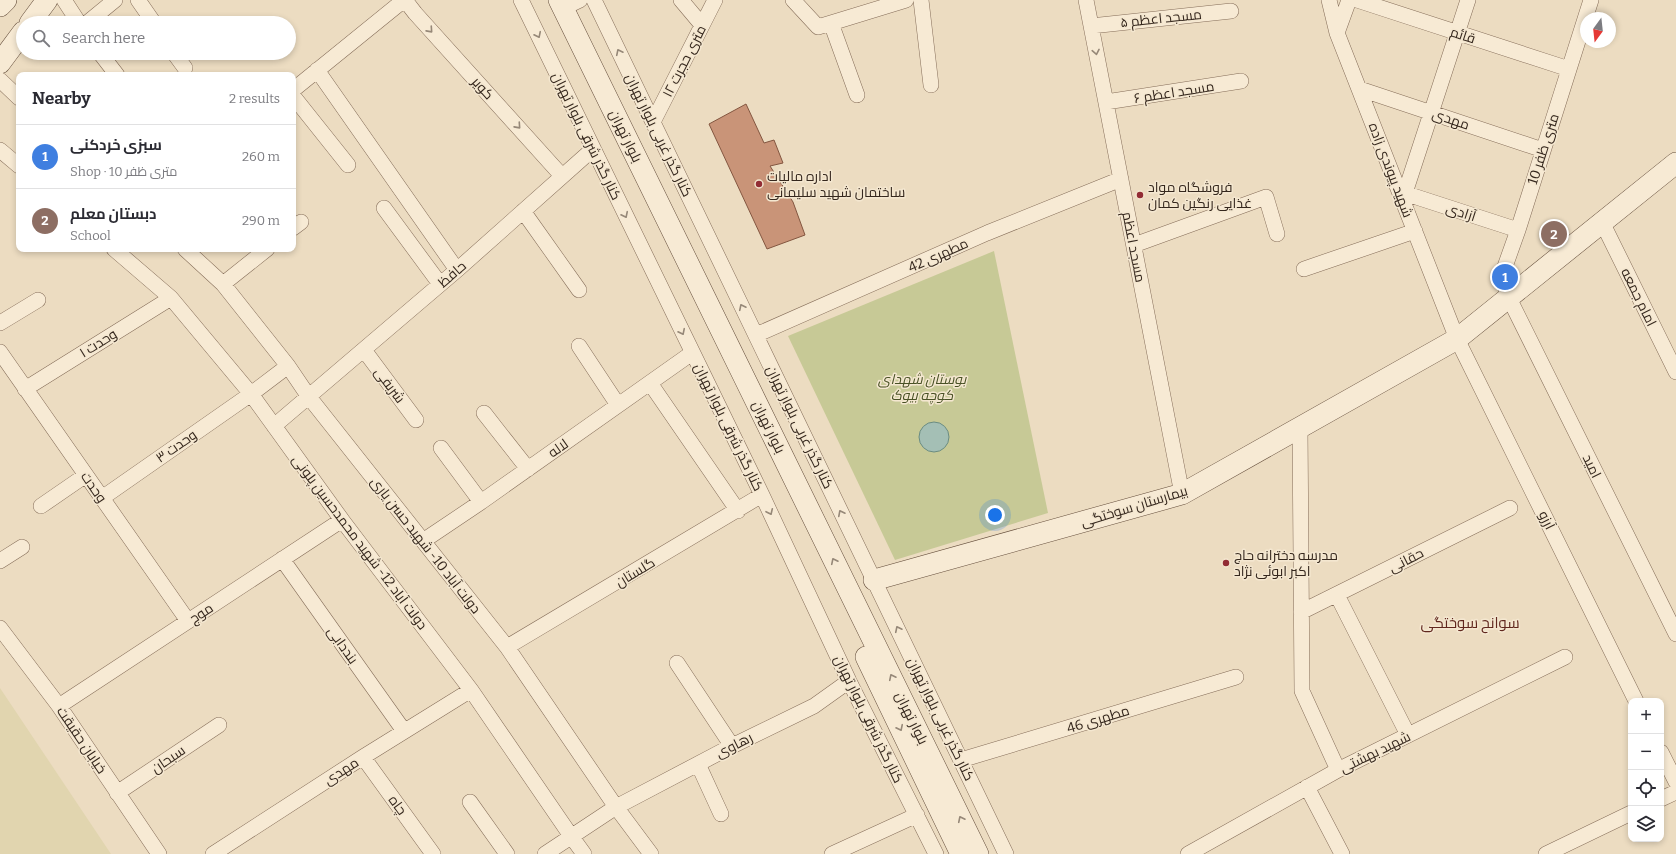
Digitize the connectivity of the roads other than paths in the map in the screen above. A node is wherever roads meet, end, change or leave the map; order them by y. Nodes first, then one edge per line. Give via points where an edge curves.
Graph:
1 (6, 0) edge
2 (47, 0) edge
3 (64, 0) edge
4 (115, 0) edge
5 (138, 0) edge
6 (405, 0) edge
7 (521, 0) edge
8 (594, 0) edge
9 (681, 0) edge
10 (716, 0) edge
11 (793, 0) edge
12 (906, 0) edge
13 (921, 0) edge
14 (1086, 0) edge
15 (1328, 0) edge
16 (1349, 0) edge
17 (1357, 0) edge
18 (1468, 0) edge
19 (1591, 0) edge
20 (562, 2) edge
21 (0, 6) edge
22 (1231, 11) dead end
23 (35, 16) edge
24 (74, 16) edge
25 (96, 16) edge
26 (149, 16) edge
27 (831, 23) junction
28 (702, 25) junction
29 (1091, 26) junction
30 (1337, 33) junction
31 (1457, 33) junction
32 (16, 41) edge
33 (105, 60) edge
34 (179, 60) edge
35 (0, 63) edge
36 (185, 68) dead end
37 (1569, 69) junction
38 (317, 70) junction
39 (115, 72) edge
40 (0, 80) edge
41 (1241, 81) dead end
42 (931, 85) dead end
43 (296, 88) edge
44 (1360, 89) junction
45 (16, 95) edge
46 (857, 95) dead end
47 (296, 100) edge
48 (1106, 102) junction
49 (1431, 112) junction
50 (653, 122) junction
51 (593, 149) junction
52 (0, 150) edge
53 (1543, 150) junction
54 (16, 163) edge
55 (1676, 163) edge
56 (348, 165) dead end
57 (562, 176) junction
58 (1121, 179) junction
59 (1403, 196) junction
60 (384, 208) dead end
61 (523, 210) junction
62 (1602, 222) junction
63 (1415, 230) junction
64 (1518, 230) junction
65 (1277, 234) dead end
66 (1134, 245) junction
67 (117, 252) edge
68 (188, 252) edge
69 (263, 252) edge
70 (1304, 269) dead end
71 (457, 270) junction
72 (223, 284) junction
73 (440, 284) junction
74 (580, 290) dead end
75 (171, 298) junction
76 (1509, 298) junction
77 (38, 300) dead end
78 (0, 323) edge
79 (756, 335) junction
80 (1457, 339) junction
81 (578, 346) dead end
82 (364, 350) junction
83 (0, 352) edge
84 (692, 353) junction
85 (288, 366) junction
86 (1676, 372) edge
87 (650, 383) junction
88 (26, 388) junction
89 (251, 394) junction
90 (309, 396) junction
91 (618, 405) junction
92 (484, 413) dead end
93 (416, 420) dead end
94 (274, 426) junction
95 (1300, 427) junction
96 (440, 448) dead end
97 (528, 469) junction
98 (86, 475) junction
99 (1182, 494) junction
100 (762, 495) junction
101 (102, 498) junction
102 (481, 502) junction
103 (41, 506) dead end
104 (1510, 508) dead end
105 (738, 511) junction
106 (342, 520) junction
107 (423, 541) junction
108 (22, 547) dead end
109 (282, 559) junction
110 (0, 561) edge
111 (874, 580) junction
112 (1337, 595) junction
113 (1301, 612) junction
114 (188, 621) junction
115 (0, 628) edge
116 (1676, 634) edge
117 (507, 647) junction
118 (1565, 656) dead end
119 (677, 663) dead end
120 (1236, 678) dead end
121 (849, 681) junction
122 (471, 690) junction
123 (1635, 698) edge
124 (59, 706) junction
125 (219, 725) dead end
126 (404, 731) junction
127 (1408, 735) junction
128 (732, 746) junction
129 (363, 757) junction
130 (1664, 758) edge
131 (961, 760) junction
132 (698, 764) junction
133 (1338, 770) junction
134 (1675, 778) edge
135 (1307, 787) junction
136 (1676, 792) edge
137 (117, 793) junction
138 (1664, 798) edge
139 (470, 802) dead end
140 (616, 807) junction
141 (721, 814) dead end
142 (1628, 814) edge
143 (916, 815) junction
144 (571, 836) junction
145 (159, 854) edge
146 (214, 854) edge
147 (433, 854) edge
148 (507, 854) edge
149 (545, 854) edge
150 (584, 854) edge
151 (651, 854) edge
152 (832, 854) edge
153 (936, 854) edge
154 (961, 854) edge
155 (978, 854) edge
156 (1006, 854) edge
157 (1188, 854) edge
158 (1342, 854) edge
159 (1546, 854) edge

1 - 21 main road
2 - 23 main road
3 - 24 street
4 - 25 street
5 - 26 street
6 - 38 street
6 -> 57 street, کویر
7 -> 51 street, کنار گذر شرقی بلوار تهران
50 -> 8 street, کنار گذر غربی بلوار تهران
9 - 28 street
10 - 28 street, ۱۲ متری حجرت
11 - 27 street via 818,27
12 - 27 street
13 - 42 street
14 - 29 street, مسجد اعظم
15 - 30 street, شهید پیوندی زاده
16 - 30 street
17 - 31 street, قائم
18 - 31 street
19 - 37 street, 10 متری ظفر
20 -> 154 main road, بلوار تهران
155 -> 20 main road, بلوار تهران
22 - 29 street, مسجد اعظم ۵
27 - 46 street
28 - 50 street, ۱۲ متری حجرت
29 -> 48 street, مسجد اعظم
30 - 44 street, شهید پیوندی زاده
31 - 37 street, قائم
31 - 49 street
32 - 35 main road
33 - 39 street
34 - 36 street
37 - 53 street, 10 متری ظفر
38 - 43 street
38 - 71 street
40 - 45 street
41 - 48 street, مسجد اعظم ۶
44 - 49 street, مهدی
44 - 59 street, شهید پیوندی زاده
47 - 56 street
48 - 58 street, مسجد اعظم
49 - 53 street, مهدی
49 - 59 street
79 -> 50 street, کنار گذر غربی بلوار تهران
51 - 57 street, حافظ
51 -> 84 street, کنار گذر شرقی بلوار تهران
52 - 54 street
53 - 64 street, 10 متری ظفر
55 - 62 main road, بیمارستان سوختگی
57 - 61 street, حافظ
58 - 66 street, مسجد اعظم
58 - 79 street, مطهری 42 via 987,233
59 - 63 street, شهید پیوندی زاده
59 - 64 street, آزادی
60 - 73 street
61 - 71 street, حافظ
61 - 74 street
62 - 76 main road, بیمارستان سوختگی
62 - 86 street, امام جمعه
63 - 70 street
63 - 80 street, شهید پیوندی زاده
64 - 76 street, 10 متری ظفر via 1502,275
65 - 66 street via 1266,197
66 - 99 street, مسجد اعظم
67 - 75 street, دولت آباد 12- شهید محمدحسین پلونی
68 - 72 street, دولت آباد 10- شهید حسن یاری
69 - 72 street
71 - 73 street, حافظ
72 - 85 street, دولت آباد 10- شهید حسن یاری
73 - 82 street, حافظ
75 - 88 street, وحدت ۱
75 - 89 street, دولت آباد 12- شهید محمدحسین پلونی
76 - 80 main road, بیمارستان سوختگی
76 - 116 street, امید
77 - 78 street
111 -> 79 street, کنار گذر غربی بلوار تهران
80 - 95 main road, بیمارستان سوختگی
80 - 123 street, آرزو
81 - 91 street
82 - 90 street, حافظ
82 - 93 street, شریفی
83 - 88 street, وحدت
84 - 87 street, لاله
84 - 100 street, کنار گذر شرقی بلوار تهران
85 - 89 street, وحدت ۳
85 - 90 street, دولت آباد 10- شهید حسن یاری
87 - 91 street, لاله
87 - 105 street
88 - 98 street, وحدت
89 - 94 street, دولت آباد 12- شهید محمدحسین پلونی
89 - 101 street, وحدت ۳
90 - 94 street, حافظ
90 - 107 street, دولت آباد 10- شهید حسن یاری
91 - 97 street, لاله
92 - 97 street
94 - 106 street, دولت آباد 12- شهید محمدحسین پلونی
95 - 99 main road, بیمارستان سوختگی
95 - 113 street
96 - 102 street
97 - 102 street, لاله
98 - 101 street, وحدت
98 - 103 street
99 - 111 main road, بیمارستان سوختگی
100 - 105 street, گلستان
100 -> 121 street, کنار گذر شرقی بلوار تهران
101 - 114 street, وحدت
102 - 107 street, لاله
104 - 112 street, حقانی
105 - 117 street, گلستان
106 - 109 street, موج
106 - 122 street, دولت آباد 12- شهید محمدحسین پلونی
107 - 117 street, دولت آباد 10- شهید حسن یاری
108 - 110 street
109 - 114 street, موج
109 - 126 street, بنددابی
131 -> 111 street, کنار گذر غربی بلوار تهران
112 - 113 street, حقانی
112 - 127 street
113 - 133 street via 1302,691
114 - 124 street, موج
115 - 124 street, خیابان حقیقت
117 - 140 street, دولت آباد 10- شهید حسن یاری
118 - 127 street, شهید بهشتی
119 - 128 street
120 - 131 street, مطهری 46
121 - 128 street, رهاوی via 814,706
121 - 143 street, کنار گذر شرقی بلوار تهران
122 - 126 street, مهدی
122 - 144 street, دولت آباد 12- شهید محمدحسین پلونی
124 - 137 street, خیابان حقیقت
125 - 137 street, سبحان
126 - 129 street, مهدی
127 - 133 street, شهید بهشتی
128 - 132 street, رهاوی
129 - 146 street, مهدی
129 - 147 street, چاه
130 - 134 street
131 - 156 street, کنار گذر غربی بلوار تهران
132 - 140 street, رهاوی
132 - 141 street
133 - 135 street, شهید بهشتی
135 - 157 street, شهید بهشتی
135 - 158 street
136 - 138 street
137 - 145 street, خیابان حقیقت
139 - 148 street
140 - 144 street, رهاوی
140 - 151 street, دولت آباد 10- شهید حسن یاری
142 - 159 street
143 - 152 street
143 - 153 street, کنار گذر شرقی بلوار تهران
144 - 149 street
144 - 150 street, دولت آباد 12- شهید محمدحسین پلونی

